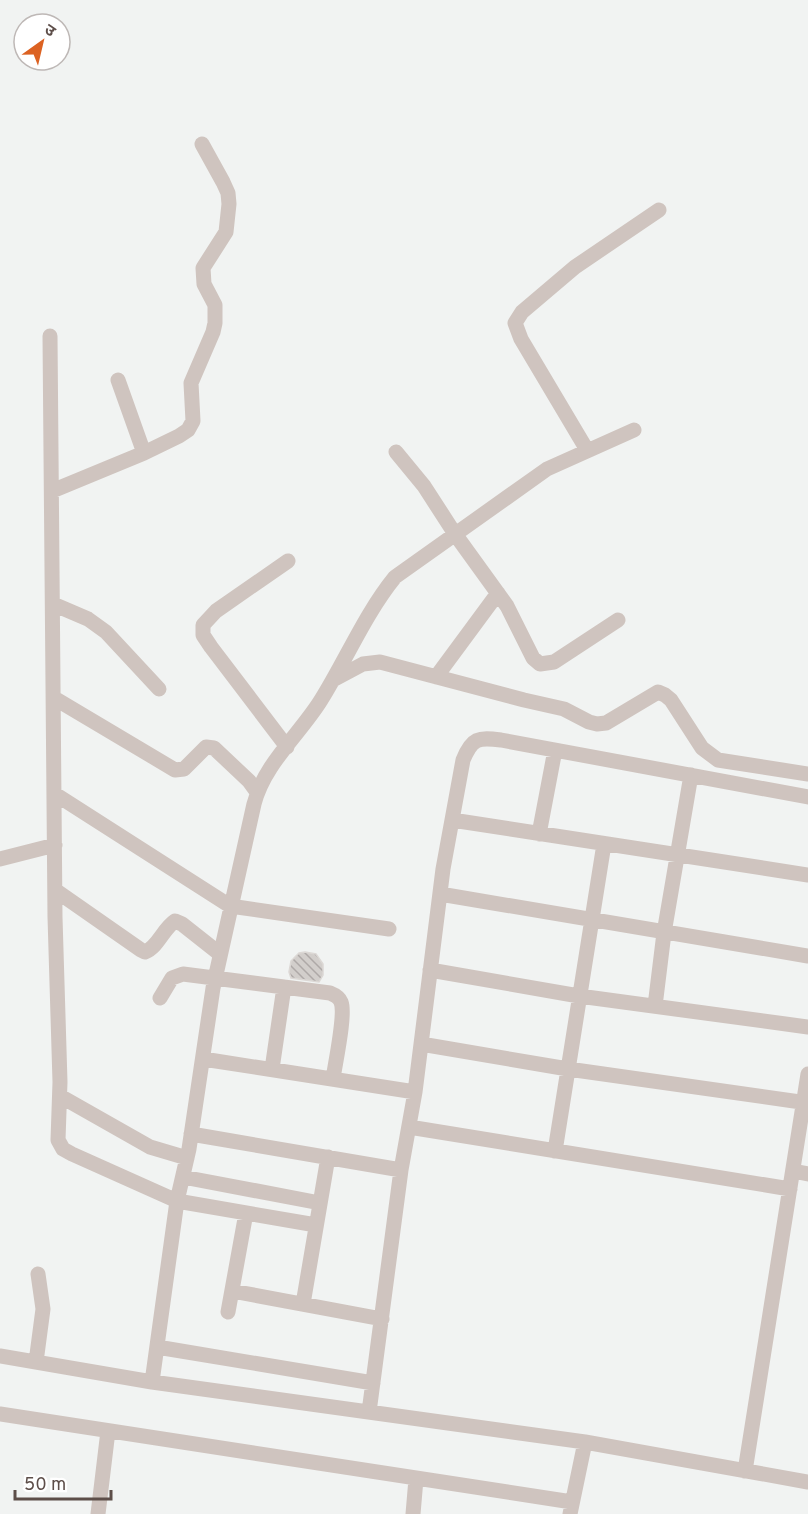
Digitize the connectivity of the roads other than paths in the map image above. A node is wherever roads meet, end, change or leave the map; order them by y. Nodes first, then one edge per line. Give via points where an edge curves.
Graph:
1 (202, 144) dead end
2 (659, 210) dead end
3 (50, 336) dead end
4 (118, 380) dead end
5 (634, 430) dead end
6 (587, 450) junction
7 (396, 452) dead end
8 (144, 453) junction
9 (52, 491) junction
10 (455, 534) junction
11 (288, 561) dead end
12 (498, 593) junction
13 (53, 604) junction
14 (618, 620) dead end
15 (436, 677) junction
16 (333, 680) junction
17 (159, 689) dead end
18 (54, 698) junction
19 (287, 747) junction
20 (555, 750) junction
21 (808, 774) edge
22 (691, 775) junction
23 (257, 792) junction
24 (55, 794) junction
25 (808, 796) edge
26 (452, 820) junction
27 (539, 834) junction
28 (604, 844) junction
29 (55, 845) junction
30 (677, 855) junction
31 (0, 859) edge
32 (808, 875) edge
33 (55, 890) junction
34 (440, 894) junction
35 (230, 906) junction
36 (592, 921) junction
37 (389, 929) dead end
38 (664, 933) junction
39 (220, 954) junction
40 (808, 956) edge
41 (430, 970) junction
42 (215, 979) junction
43 (284, 987) junction
44 (579, 996) junction
45 (160, 998) dead end
46 (655, 1006) junction
47 (808, 1027) edge
48 (421, 1044) junction
49 (203, 1059) junction
50 (272, 1070) junction
51 (568, 1070) junction
52 (808, 1074) edge
53 (333, 1079) junction
54 (415, 1092) junction
55 (60, 1096) junction
56 (806, 1103) edge
57 (409, 1127) junction
58 (191, 1134) junction
59 (555, 1151) junction
60 (328, 1157) junction
61 (187, 1158) junction
62 (401, 1170) junction
63 (801, 1172) edge
64 (183, 1178) junction
65 (790, 1189) junction
66 (177, 1201) junction
67 (320, 1203) junction
68 (246, 1213) junction
69 (316, 1225) junction
70 (38, 1274) dead end
71 (232, 1291) junction
72 (303, 1304) junction
73 (228, 1312) dead end
74 (382, 1319) junction
75 (157, 1347) junction
76 (0, 1356) edge
77 (36, 1362) junction
78 (152, 1382) junction
79 (373, 1383) junction
80 (369, 1412) junction
81 (0, 1414) edge
82 (108, 1431) junction
83 (585, 1442) junction
84 (745, 1471) junction
85 (416, 1479) junction
86 (808, 1482) edge
87 (571, 1508) edge
88 (98, 1514) edge
89 (413, 1514) edge

1 - 8 street via 228,193 229,204 226,232 203,268 204,284 215,305 215,323 191,383 191,426 184,434
2 - 6 street via 574,267 515,322 521,339
3 - 9 street
4 - 8 street
5 - 6 street
6 - 10 street via 547,469
7 - 10 street
8 - 9 street
9 - 13 street
10 - 12 street
10 - 16 street via 395,578
11 - 19 street via 216,611 203,625 203,635 211,647
12 - 14 street via 540,664 554,662
12 - 15 street
13 - 17 street via 88,619 106,632
13 - 18 street
15 - 16 street via 371,662
15 - 21 street via 564,709 597,724 606,723 658,693 671,700 702,748 718,760
16 - 19 street
18 - 23 street via 175,770 184,769 210,746
18 - 24 street
19 - 23 street
20 - 22 street
20 - 26 street via 484,738 475,741 463,760
20 - 27 street
22 - 25 street
22 - 30 street
23 - 35 street
24 - 29 street
24 - 35 street
26 - 27 street
26 - 34 street
27 - 28 street
28 - 30 street
28 - 36 street
29 - 31 street
29 - 33 street
30 - 32 street
30 - 38 street
33 - 39 street via 145,952 175,921
33 - 55 street
34 - 36 street
34 - 41 street
35 - 37 street
35 - 39 street
36 - 38 street
36 - 44 street
38 - 40 street
38 - 46 street
39 - 42 street
41 - 44 street
41 - 48 street
42 - 43 street
42 - 45 street via 177,975
42 - 49 street
43 - 50 street
43 - 53 street via 330,993 340,1000 343,1011
44 - 46 street
44 - 51 street
46 - 47 street
48 - 51 street
48 - 54 street
49 - 50 street
49 - 58 street
50 - 53 street
51 - 56 street
51 - 59 street
52 - 56 street
53 - 54 street
54 - 57 street
55 - 61 street via 150,1147
55 - 66 street via 58,1140 63,1149
56 - 63 street
57 - 59 street
57 - 62 street
58 - 60 street
58 - 61 street
59 - 65 street
60 - 62 street
60 - 67 street
61 - 64 street
62 - 74 street
63 - 65 street
64 - 66 street
64 - 67 street
65 - 84 street
66 - 68 street
66 - 75 street
67 - 69 street
68 - 69 street
68 - 71 street
69 - 72 street
70 - 77 street via 44,1309
71 - 72 street
71 - 73 street
72 - 74 street
74 - 79 street
75 - 78 street
75 - 79 street
76 - 77 street
77 - 78 street
78 - 80 street
79 - 80 street
80 - 83 street
81 - 82 street
82 - 85 street
82 - 88 street
83 - 84 street
83 - 87 street
84 - 86 street
85 - 87 street
85 - 89 street

